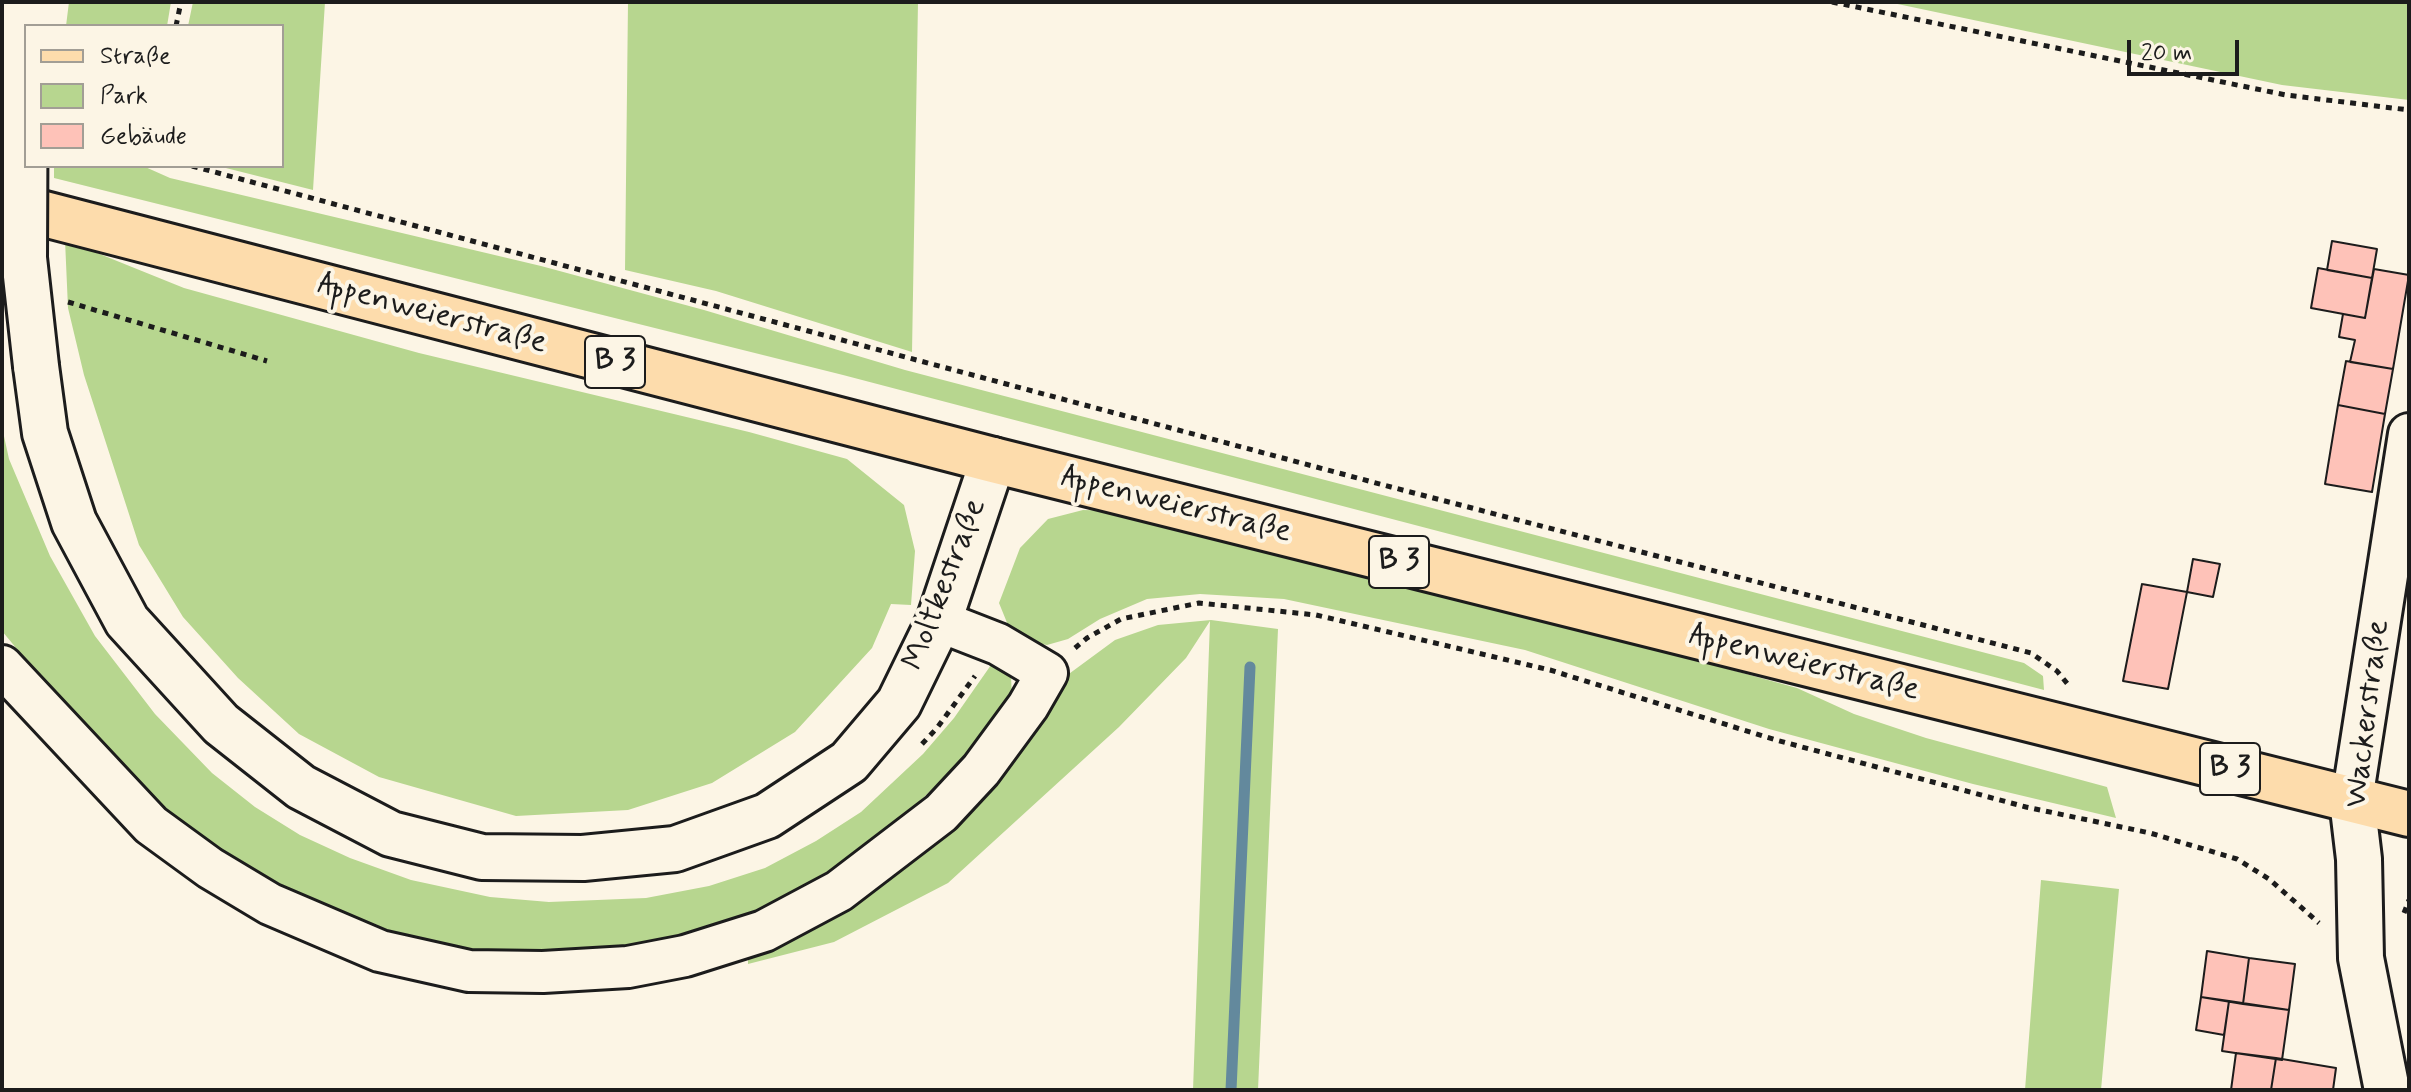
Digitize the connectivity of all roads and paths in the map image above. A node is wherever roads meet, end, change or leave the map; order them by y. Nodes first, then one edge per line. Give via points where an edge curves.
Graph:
1 (181, 2) edge
2 (1832, 2) edge
3 (176, 24) edge
4 (2409, 110) edge
5 (25, 168) edge
6 (199, 168) edge
7 (2, 203) edge
8 (61, 300) dead end
9 (267, 361) dead end
10 (2409, 434) edge
11 (993, 460) junction
12 (2396, 604) edge
13 (939, 621) junction
14 (998, 644) junction
15 (2, 666) edge
16 (1047, 673) junction
17 (2078, 697) dead end
18 (917, 749) dead end
19 (2352, 800) junction
20 (2409, 814) edge
21 (2361, 958) junction
22 (2387, 1090) edge

1 - 3 path
2 - 4 path via 2286,95
5 - 13 street, Moltkestraße, bridge via 24,258 45,433 74,522 127,621 221,724 301,787 391,834 482,857 583,858 675,849 767,816 849,762 899,703
6 - 17 path via 2031,653 2057,671
7 - 11 main road, Appenweierstraße / B 3
8 - 9 path
10 - 12 street, Wackerstraße
11 - 13 street, Moltkestraße
11 - 19 main road, Appenweierstraße / B 3
12 - 19 street, Wackerstraße
13 - 14 street
14 - 16 street
14 - 18 path
15 - 16 street via 151,825 270,904 380,951 469,971 543,972 628,967 685,956 764,931 839,891 941,813 981,770
16 - 21 path via 1087,638 1121,619 1199,603 1316,615 1550,670 1776,740 2237,859 2269,879
19 - 20 main road, B 3
19 - 21 street, Wackerstraße
21 - 22 street, Wackerstraße

